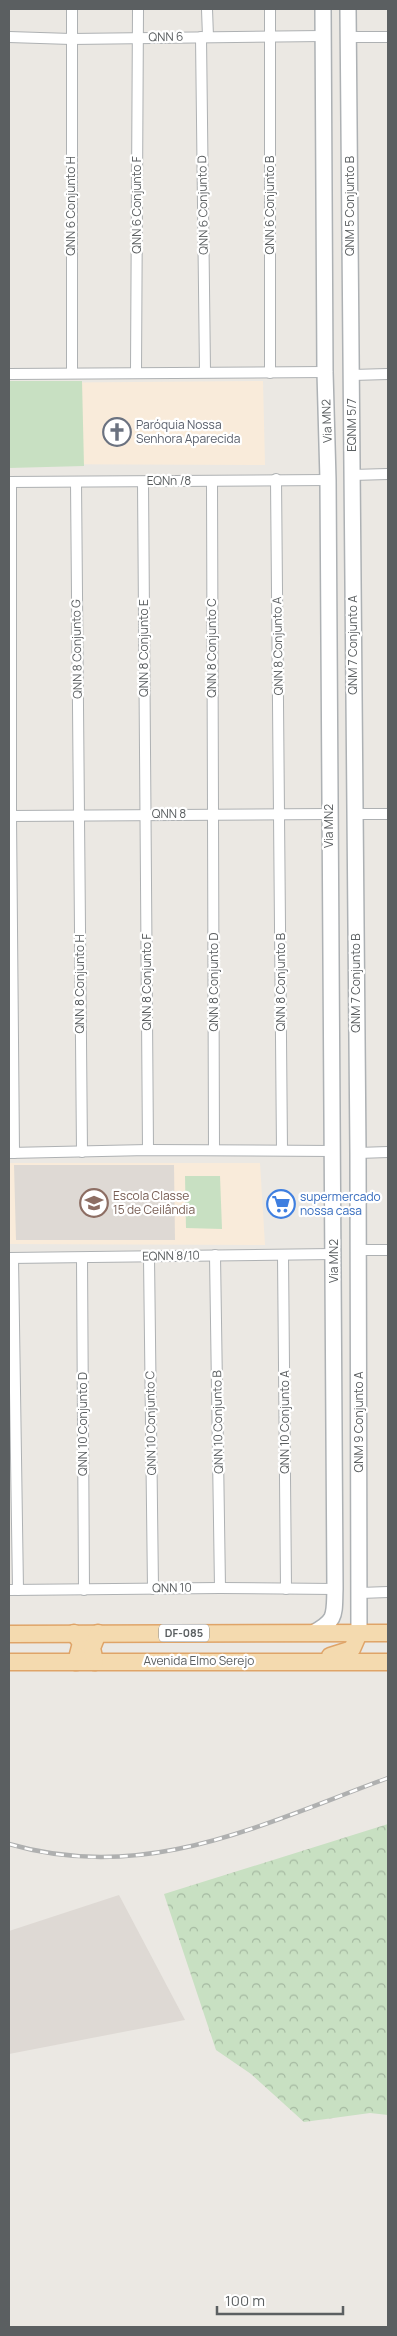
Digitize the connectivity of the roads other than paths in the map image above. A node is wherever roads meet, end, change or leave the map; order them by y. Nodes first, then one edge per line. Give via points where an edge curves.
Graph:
1 (72, 9) edge
2 (138, 9) edge
3 (207, 9) edge
4 (270, 9) edge
5 (323, 9) edge
6 (348, 9) edge
7 (324, 36) junction
8 (9, 37) edge
9 (204, 37) junction
10 (348, 37) junction
11 (388, 37) edge
12 (138, 38) junction
13 (270, 38) junction
14 (71, 39) junction
15 (324, 101) junction
16 (350, 189) junction
17 (326, 219) junction
18 (350, 296) junction
19 (136, 372) junction
20 (204, 372) junction
21 (325, 372) junction
22 (72, 373) junction
23 (270, 373) junction
24 (9, 374) edge
25 (388, 374) edge
26 (352, 375) junction
27 (388, 474) edge
28 (352, 475) junction
29 (276, 479) junction
30 (328, 480) junction
31 (212, 481) junction
32 (10, 482) edge
33 (76, 482) junction
34 (143, 482) junction
35 (328, 550) junction
36 (353, 646) junction
37 (329, 652) junction
38 (146, 814) junction
39 (213, 814) junction
40 (280, 814) junction
41 (329, 814) junction
42 (355, 814) junction
43 (388, 814) edge
44 (10, 816) edge
45 (79, 816) junction
46 (330, 866) junction
47 (356, 964) junction
48 (331, 983) junction
49 (356, 984) junction
50 (148, 1150) junction
51 (214, 1150) junction
52 (282, 1150) junction
53 (333, 1151) junction
54 (82, 1152) junction
55 (388, 1152) edge
56 (12, 1153) edge
57 (358, 1153) junction
58 (358, 1250) junction
59 (388, 1250) edge
60 (334, 1254) junction
61 (215, 1255) junction
62 (283, 1255) junction
63 (149, 1257) junction
64 (11, 1258) edge
65 (82, 1258) junction
66 (333, 1326) junction
67 (333, 1346) junction
68 (359, 1357) junction
69 (359, 1428) junction
70 (334, 1458) junction
71 (360, 1546) junction
72 (220, 1588) junction
73 (286, 1588) junction
74 (153, 1589) junction
75 (335, 1589) junction
76 (13, 1590) edge
77 (84, 1590) junction
78 (388, 1592) edge
79 (360, 1593) junction
80 (74, 1633) junction
81 (98, 1633) junction
82 (314, 1633) junction
83 (359, 1633) junction
84 (388, 1633) edge
85 (9, 1634) edge
86 (316, 1660) junction
87 (9, 1662) edge
88 (76, 1662) junction
89 (96, 1662) junction
90 (388, 1662) edge

1 - 14 street, QNN 6 Conjunto H
2 - 12 street, QNN 6 Conjunto F
3 - 9 street, QNN 6 Conjunto D
4 - 13 street, QNN 6 Conjunto B
5 - 7 main road, Via MN2
6 - 10 main road, QNM 5 Conjunto B
7 - 13 street, QNN 6
7 - 15 main road, Via MN2
8 - 14 street, QNN 6
9 - 12 street, QNN 6
9 - 13 street, QNN 6
9 - 20 street, QNN 6 Conjunto D
10 - 11 street
10 - 16 main road, QNM 5 Conjunto B
12 - 14 street, QNN 6
12 - 19 street, QNN 6 Conjunto F
13 - 23 street, QNN 6 Conjunto B
14 - 22 street, QNN 6 Conjunto H
15 - 16 main road via 331,141 332,194 337,199 345,199
15 - 17 main road, Via MN2
16 - 18 main road, QNM 5 Conjunto B
17 - 18 main road via 334,211 343,215 344,271
17 - 21 main road, Via MN2
18 - 26 main road, QNM 5 Conjunto B
19 - 20 street
19 - 22 street
20 - 23 street
21 - 23 street
21 - 30 main road, Via MN2
22 - 24 street
25 - 26 street
26 - 28 main road, EQNM 5/7
27 - 28 street
28 - 36 main road, QNM 7 Conjunto A
29 - 30 street, EQNn /8
29 - 31 street, EQNn /8
29 - 40 street, QNN 8 Conjunto A
30 - 35 main road, Via MN2
31 - 34 street, EQNn /8
31 - 39 street, QNN 8 Conjunto C
32 - 33 street, EQNn /8
32 - 44 street
33 - 34 street, EQNn /8
33 - 45 street, QNN 8 Conjunto G
34 - 38 street, QNN 8 Conjunto E
35 - 36 main road via 334,582 337,639
35 - 37 main road, Via MN2
36 - 37 main road
36 - 42 main road, QNM 7 Conjunto A
37 - 41 main road, Via MN2
38 - 39 street, QNN 8
38 - 45 street, QNN 8
38 - 50 street, QNN 8 Conjunto F
39 - 40 street, QNN 8
39 - 51 street, QNN 8 Conjunto D
40 - 41 street, QNN 8
40 - 52 street, QNN 8 Conjunto B
41 - 46 main road, Via MN2
42 - 43 street
42 - 47 main road, QNM 7 Conjunto B
44 - 45 street, QNN 8
44 - 56 street
45 - 54 street, QNN 8 Conjunto H
46 - 47 main road via 336,910 337,968 347,972
46 - 48 main road, Via MN2
47 - 49 main road, QNM 7 Conjunto B
48 - 49 main road
48 - 53 main road, Via MN2
49 - 57 main road, QNM 7 Conjunto B
50 - 51 street
50 - 54 street
51 - 52 street
52 - 53 street
53 - 60 main road, Via MN2
54 - 56 street
55 - 57 street
57 - 58 main road, QNM 7 Conjunto B
58 - 59 street
58 - 68 main road, QNM 9 Conjunto A
60 - 62 street, EQNN 8/10
60 - 66 main road, Via MN2
61 - 62 street, EQNN 8/10
61 - 63 street, EQNN 8/10
61 - 72 street, QNN 10 Conjunto B
62 - 73 street, QNN 10 Conjunto A
63 - 65 street, EQNN 8/10
63 - 74 street, QNN 10 Conjunto C
64 - 65 street, EQNN 8/10
64 - 76 street
65 - 77 street, QNN 10 Conjunto D
66 - 67 main road, Via MN2
66 - 68 main road via 341,1318 352,1322 353,1347
67 - 69 main road via 340,1378 340,1433 346,1438 352,1437
67 - 70 main road, Via MN2
68 - 69 main road, QNM 9 Conjunto A
69 - 71 main road, QNM 9 Conjunto A
70 - 71 main road via 340,1450 346,1449 353,1456 354,1508
70 - 75 main road, Via MN2
71 - 79 main road, QNM 9 Conjunto A
72 - 73 street, QNN 10
72 - 74 street, QNN 10
73 - 75 street, QNN 10
74 - 77 street, QNN 10
75 - 82 main road, Via MN2 via 332,1620 328,1626
76 - 77 street, QNN 10
78 - 79 street
79 - 83 main road, QNM 9 Conjunto A
80 - 81 main road, DF-085
80 - 85 main road, DF-085
80 - 88 main road via 81,1643
81 - 82 main road, DF-085
81 - 89 main road via 92,1648
82 - 83 main road, DF-085
83 - 84 main road, DF-085
83 - 86 main road via 352,1648
86 - 89 main road, Avenida Elmo Serejo
86 - 90 main road, Avenida Elmo Serejo
87 - 88 main road, Avenida Elmo Serejo
88 - 89 main road, Avenida Elmo Serejo

